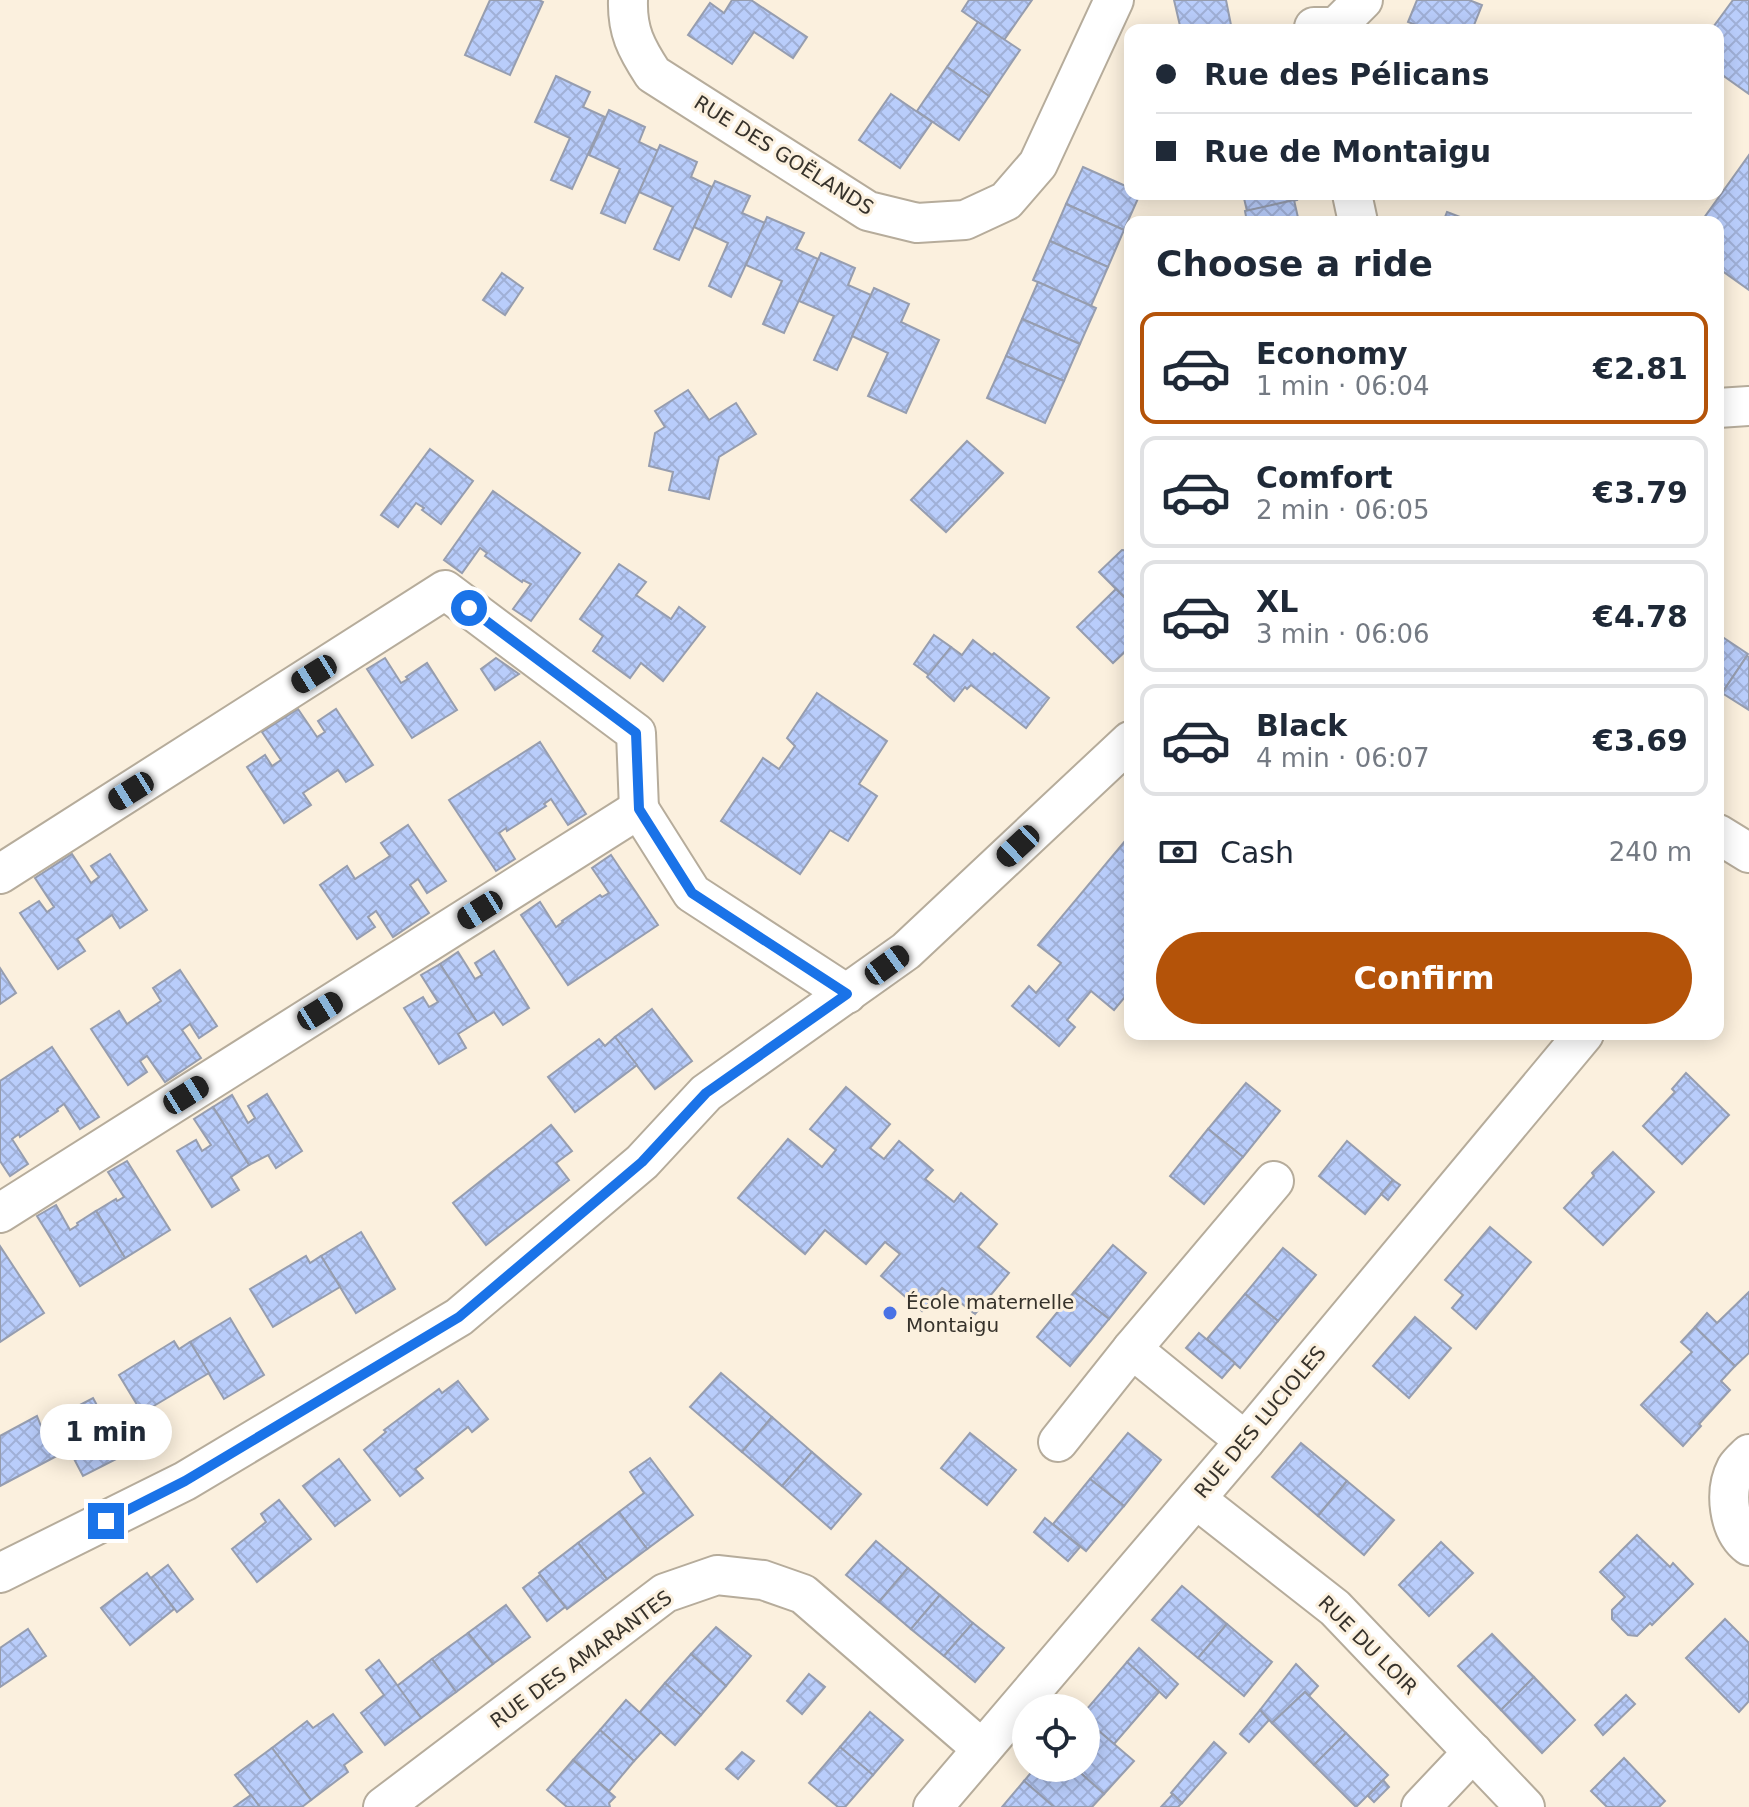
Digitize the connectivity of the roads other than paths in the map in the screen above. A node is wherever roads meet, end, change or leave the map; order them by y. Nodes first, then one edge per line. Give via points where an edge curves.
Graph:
1 (628, 0) edge
2 (1114, 0) edge
3 (1363, 0) edge
4 (1339, 24) edge
5 (1749, 406) edge
6 (1724, 408) edge
7 (1124, 747) edge
8 (639, 809) junction
9 (1724, 838) edge
10 (1749, 853) edge
11 (0, 874) edge
12 (847, 994) junction
13 (1579, 1040) edge
14 (1274, 1181) dead end
15 (0, 1213) edge
16 (1132, 1349) junction
17 (1245, 1441) junction
18 (1058, 1442) dead end
19 (1749, 1454) edge
20 (1196, 1499) junction
21 (1749, 1546) edge
22 (0, 1573) edge
23 (982, 1749) junction
24 (1473, 1752) junction
25 (383, 1807) edge
26 (933, 1807) edge
27 (1421, 1807) edge
28 (1525, 1807) edge

1 - 2 street, RUE DES GOËLANDS via 627,19 653,74 868,211 917,223 965,220 1006,201 1038,164
3 - 4 street
5 - 6 street
7 - 12 street via 906,951
8 - 11 street via 636,733 445,590
8 - 12 street via 692,893
8 - 15 street
9 - 10 street
12 - 22 street via 706,1093 642,1162 459,1317 185,1481
13 - 17 street, RUE DES LUCIOLES
14 - 16 street
16 - 17 street
16 - 18 street
17 - 20 street, RUE DES LUCIOLES
19 - 21 street via 1736,1467 1729,1490 1731,1518
20 - 23 street, RUE DES LUCIOLES
20 - 24 street, RUE DU LOIR via 1335,1608
23 - 25 street, RUE DES AMARANTES via 803,1594 763,1580 717,1575 665,1593
23 - 26 street, RUE DES LUCIOLES
24 - 27 street
24 - 28 street, RUE DU LOIR

